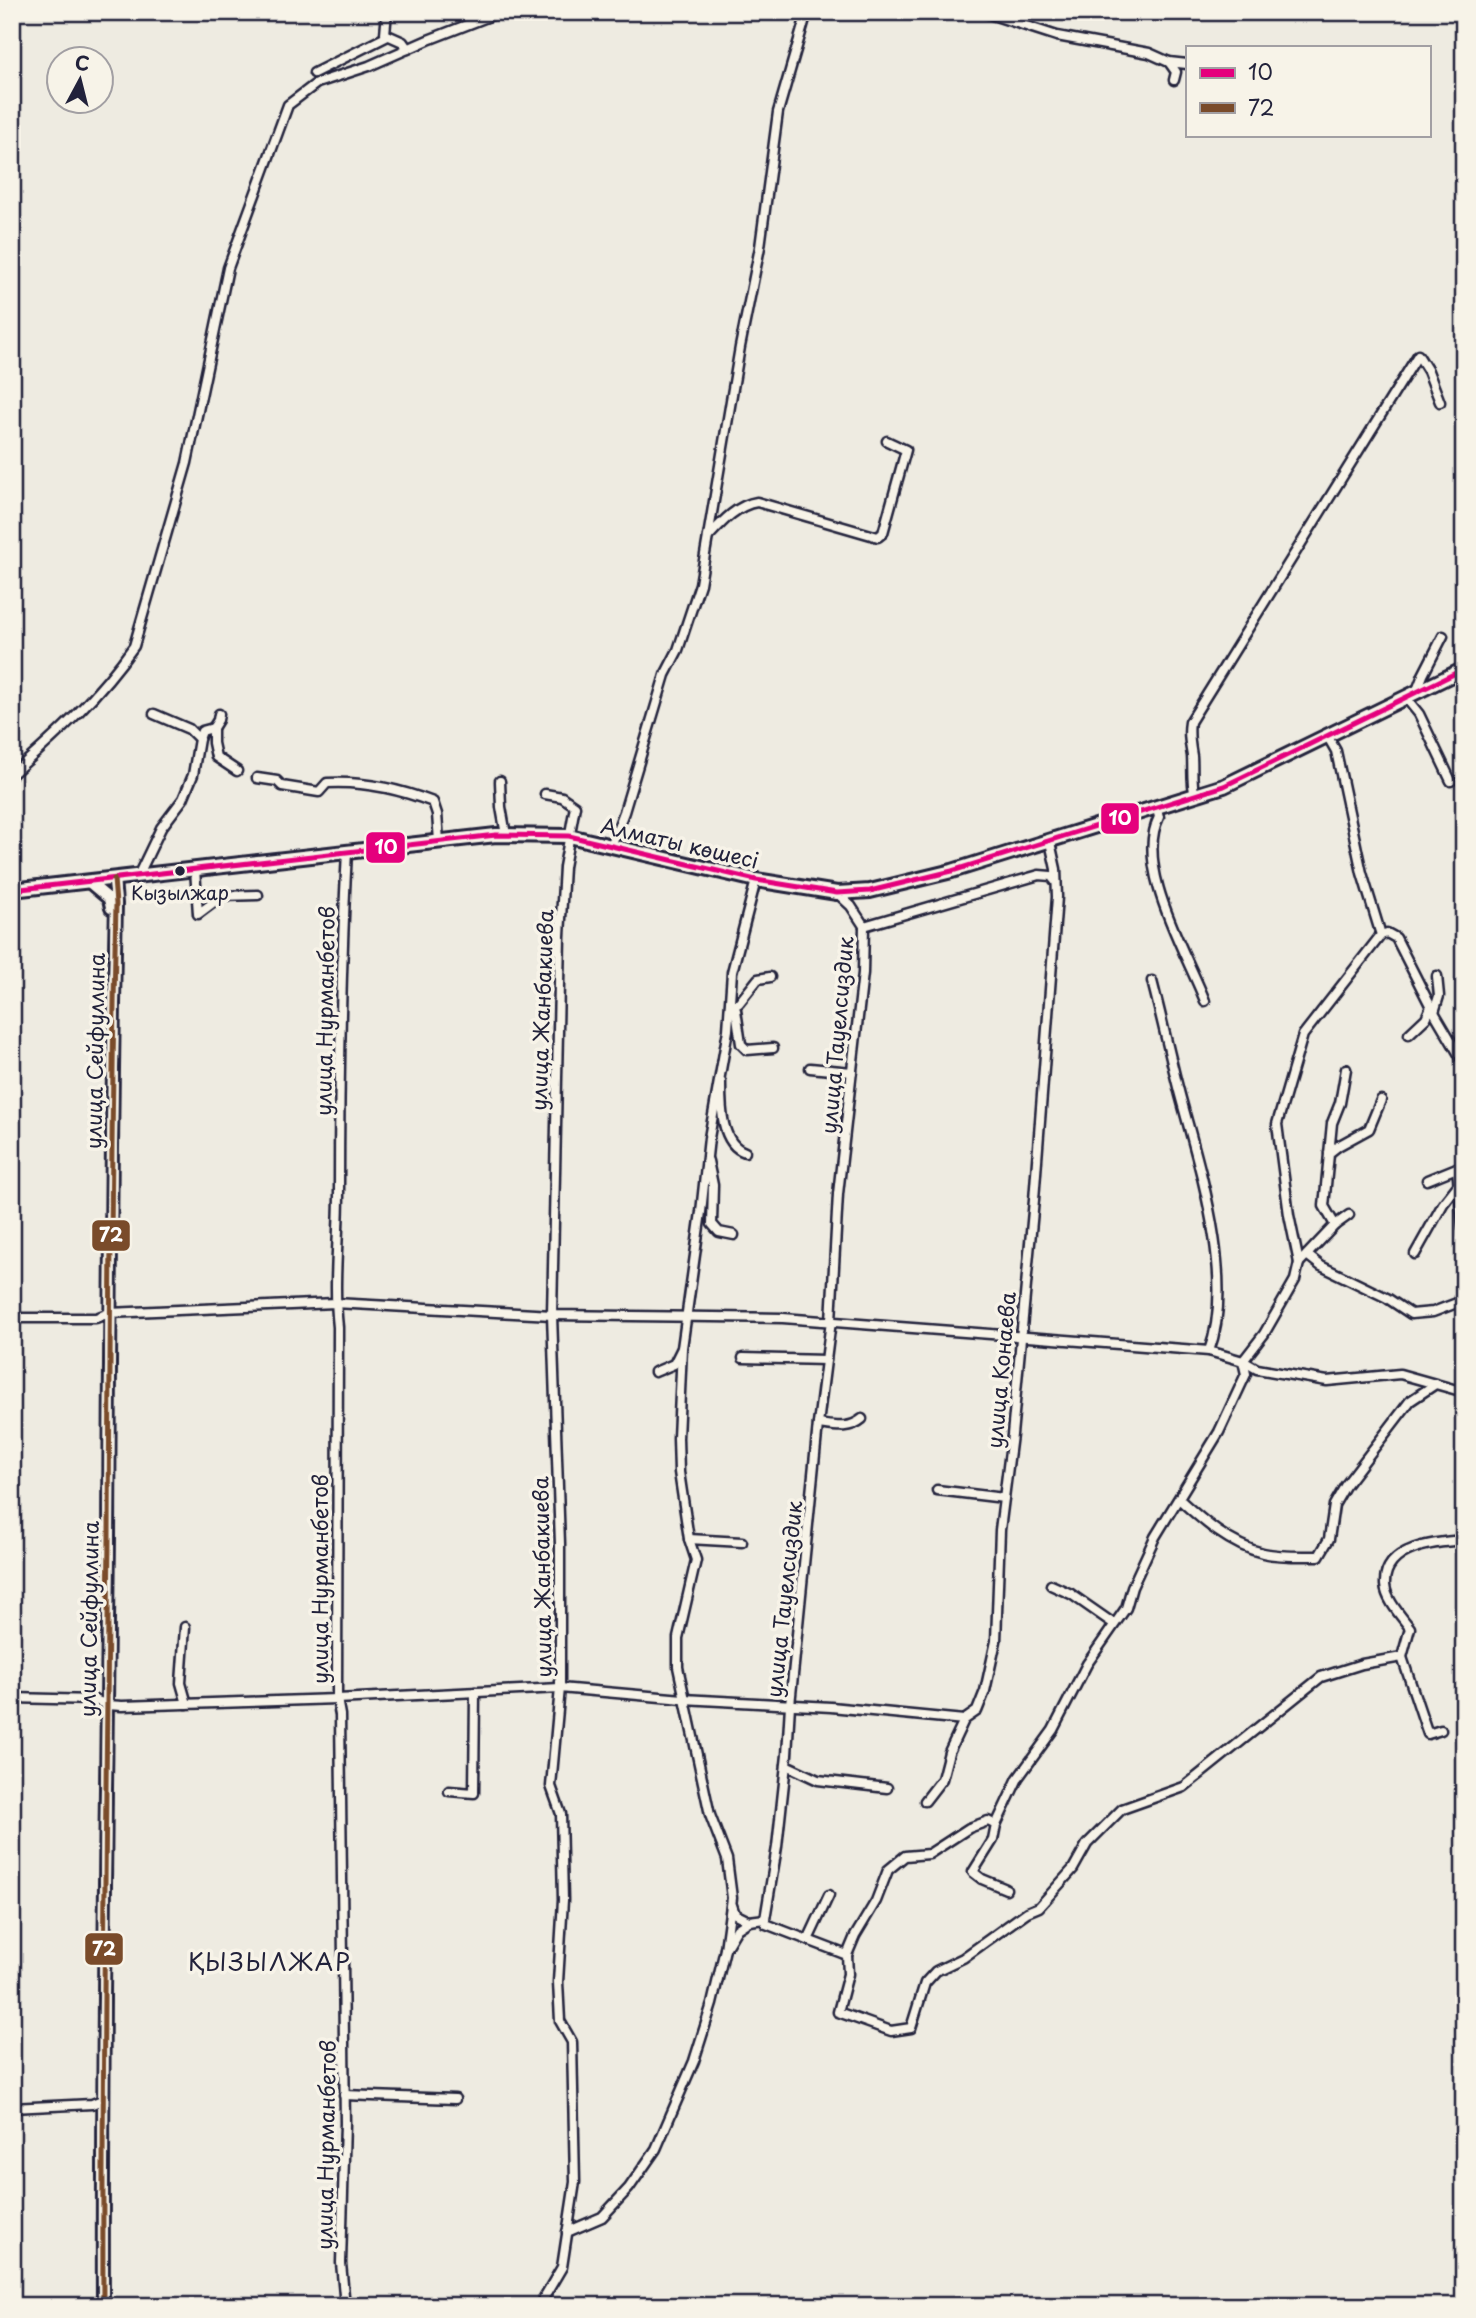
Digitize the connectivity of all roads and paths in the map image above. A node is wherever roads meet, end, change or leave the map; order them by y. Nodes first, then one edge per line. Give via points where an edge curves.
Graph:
1 (387, 12) edge
2 (500, 12) edge
3 (807, 12) edge
4 (983, 12) edge
5 (388, 36) junction
6 (408, 49) junction
7 (1169, 62) junction
8 (1186, 64) edge
9 (314, 73) dead end
10 (1174, 80) dead end
11 (1440, 402) dead end
12 (887, 441) dead end
13 (708, 537) junction
14 (1443, 636) dead end
15 (1464, 669) edge
16 (1411, 695) junction
17 (154, 714) dead end
18 (219, 714) dead end
19 (213, 728) junction
20 (199, 739) junction
21 (1323, 740) junction
22 (237, 771) dead end
23 (12, 774) edge
24 (257, 778) dead end
25 (500, 781) dead end
26 (1451, 781) dead end
27 (545, 794) dead end
28 (1195, 796) junction
29 (1157, 809) junction
30 (506, 835) junction
31 (569, 836) junction
32 (439, 841) junction
33 (1049, 842) junction
34 (611, 846) junction
35 (347, 851) junction
36 (195, 869) junction
37 (138, 876) junction
38 (114, 879) junction
39 (756, 880) junction
40 (1056, 882) junction
41 (90, 883) junction
42 (12, 890) edge
43 (837, 893) junction
44 (258, 895) dead end
45 (864, 926) junction
46 (115, 932) junction
47 (1381, 934) junction
48 (1437, 976) dead end
49 (770, 977) dead end
50 (1152, 981) dead end
51 (1205, 1001) dead end
52 (731, 1008) junction
53 (1432, 1009) junction
54 (1409, 1034) dead end
55 (773, 1048) dead end
56 (1464, 1063) edge
57 (721, 1068) junction
58 (810, 1068) dead end
59 (1346, 1069) dead end
60 (852, 1072) junction
61 (1381, 1100) dead end
62 (745, 1152) dead end
63 (1329, 1153) junction
64 (707, 1154) junction
65 (1460, 1167) edge
66 (1427, 1180) dead end
67 (1458, 1185) junction
68 (1349, 1214) dead end
69 (1335, 1225) junction
70 (734, 1235) dead end
71 (1464, 1236) edge
72 (1415, 1254) dead end
73 (1307, 1255) junction
74 (1299, 1263) junction
75 (1462, 1301) dead end
76 (335, 1303) junction
77 (109, 1312) junction
78 (552, 1315) junction
79 (688, 1317) junction
80 (12, 1318) edge
81 (831, 1321) junction
82 (1021, 1337) junction
83 (682, 1348) junction
84 (1209, 1351) junction
85 (743, 1358) dead end
86 (827, 1360) junction
87 (1243, 1361) junction
88 (655, 1372) dead end
89 (1434, 1385) junction
90 (1464, 1392) edge
91 (862, 1419) dead end
92 (818, 1424) junction
93 (937, 1490) dead end
94 (1004, 1498) junction
95 (1179, 1499) junction
96 (689, 1539) junction
97 (1464, 1540) edge
98 (742, 1542) dead end
99 (1051, 1585) dead end
100 (1114, 1623) junction
101 (185, 1627) dead end
102 (1402, 1657) junction
103 (560, 1688) junction
104 (475, 1692) junction
105 (12, 1698) edge
106 (337, 1699) junction
107 (683, 1699) junction
108 (107, 1704) junction
109 (187, 1704) junction
110 (790, 1705) junction
111 (964, 1720) junction
112 (1441, 1730) dead end
113 (786, 1765) junction
114 (887, 1788) dead end
115 (449, 1791) dead end
116 (925, 1801) dead end
117 (996, 1825) junction
118 (1006, 1889) dead end
119 (829, 1895) dead end
120 (731, 1903) junction
121 (765, 1919) junction
122 (749, 1921) junction
123 (808, 1940) junction
124 (725, 1949) junction
125 (847, 1955) junction
126 (345, 2095) junction
127 (455, 2099) dead end
128 (102, 2100) junction
129 (12, 2108) edge
130 (567, 2232) junction
131 (103, 2306) edge
132 (345, 2306) edge
133 (539, 2306) edge

1 - 5 street
2 - 6 street
3 - 13 street via 778,112 760,247
4 - 7 street via 1057,36 1149,53
5 - 6 street
5 - 9 street
6 - 23 street via 317,83 288,105 228,268 187,464 134,646 89,703
7 - 8 street
7 - 10 street via 1176,72
11 - 28 street via 1418,355 1190,722
12 - 13 street via 906,450 883,533 878,537 757,502 736,510
13 - 34 street via 700,584
14 - 16 street
15 - 16 main road, Алматы көшесі
16 - 21 main road, Алматы көшесі
16 - 26 street
17 - 20 street via 189,729
18 - 19 street
19 - 20 street via 202,731
19 - 22 street via 216,757
20 - 37 street via 183,799 161,828
21 - 28 main road, Алматы көшесі
21 - 47 street via 1336,751 1362,873
24 - 32 street via 319,792 327,783 347,782 409,793 433,802
25 - 30 street
27 - 31 street, улица Жанбакиева via 562,797 575,806
28 - 29 main road, Алматы көшесі
29 - 33 main road, Алматы көшесі
29 - 51 street via 1151,844 1154,870 1163,905
30 - 31 main road, Алматы көшесі
30 - 32 main road, Алматы көшесі
31 - 34 main road, Алматы көшесі
31 - 78 street, улица Жанбакиева via 560,936
32 - 35 main road, Алматы көшесі
33 - 40 street, улица Конаева
33 - 43 main road, Алматы көшесі via 912,882
34 - 39 main road, Алматы көшесі
35 - 36 main road, Алматы көшесі
35 - 76 street, улица Нурманбетов
36 - 37 main road, Алматы көшесі
36 - 44 street via 198,914 222,896
37 - 38 main road, Алматы көшесі
38 - 41 main road, Алматы көшесі
38 - 46 street, улица Сейфуллина
39 - 43 main road, Алматы көшесі
39 - 52 street via 732,972
40 - 45 street via 1051,876 1039,875
40 - 82 street, улица Конаева
41 - 42 main road, Алматы көшесі
41 - 46 street, улица Сейфуллина via 109,899
43 - 45 street, улица Тауелсиздик
45 - 60 street, улица Тауелсиздик
46 - 77 street, улица Сейфуллина
47 - 53 street via 1396,938
47 - 74 street via 1303,1035 1277,1124
48 - 53 street via 1438,996
49 - 52 street via 758,979
50 - 84 street via 1214,1231 1218,1283 1215,1336
52 - 55 street via 736,1010 741,1044 747,1050
52 - 57 street
53 - 54 street
53 - 56 street
57 - 62 street via 729,1140
57 - 64 street
58 - 60 street
59 - 63 street
60 - 81 street, улица Тауелсиздик via 838,1194
61 - 63 street via 1369,1129
63 - 69 street via 1324,1206
64 - 70 street via 713,1185 712,1224 719,1232
64 - 79 street
65 - 66 street
65 - 67 street
67 - 71 street
67 - 72 street
68 - 69 street
69 - 73 street
73 - 74 street
73 - 75 street via 1411,1314
74 - 87 street via 1295,1280
76 - 77 street
76 - 78 street
76 - 106 street, улица Нурманбетов
77 - 80 street via 96,1318
77 - 108 street, улица Сейфуллина
78 - 79 street
78 - 103 street, улица Жанбакиева
79 - 81 street
79 - 83 street
81 - 82 street
81 - 86 street, улица Тауелсиздик
82 - 84 street
82 - 94 street, улица Конаева
83 - 88 street via 674,1364
83 - 96 street via 679,1472
84 - 87 street
85 - 86 street
86 - 92 street, улица Тауелсиздик
87 - 89 street via 1257,1369 1327,1381 1400,1374
87 - 95 street via 1246,1374 1241,1386
89 - 90 street
89 - 95 street via 1410,1401 1345,1486 1334,1505 1329,1539 1319,1556 1261,1552 1220,1534
91 - 92 street via 855,1426
92 - 110 street, улица Тауелсиздик
93 - 94 street
94 - 111 street, улица Конаева via 996,1641 977,1711
95 - 100 street via 1155,1537 1126,1608
96 - 98 street
96 - 107 street via 696,1560 678,1638
97 - 102 street via 1410,1549 1388,1570 1385,1585 1391,1602 1410,1628
99 - 100 street
100 - 117 street via 1053,1730 1018,1778
101 - 109 street via 181,1683
102 - 112 street via 1428,1734
102 - 125 street via 1321,1677 1184,1787 1122,1809 1087,1844 1073,1869 1039,1907 930,1977 911,2028 891,2031 838,2012 848,1974
103 - 104 street
103 - 107 street
103 - 130 street, улица Жанбакиева via 551,1786 561,1814 560,2021 572,2042 575,2109 575,2182
104 - 106 street
104 - 115 street via 474,1793
105 - 108 street
106 - 109 street
106 - 126 street, улица Нурманбетов
107 - 110 street
107 - 120 street via 710,1815 727,1859
108 - 109 street
108 - 128 street, улица Сейфуллина
110 - 111 street
110 - 113 street, улица Тауелсиздик
111 - 116 street, улица Конаева via 942,1779
113 - 114 street via 818,1780
113 - 121 street, улица Тауелсиздик
117 - 118 street via 993,1840 973,1872
117 - 125 street via 988,1821 970,1828 929,1854 905,1856 888,1870
119 - 123 street
120 - 122 street via 735,1914
120 - 124 street
121 - 122 street
121 - 123 street via 766,1924
122 - 124 street via 737,1929
123 - 125 street
124 - 130 street via 694,2061 656,2149 602,2217
126 - 127 street
126 - 132 street, улица Нурманбетов via 341,2263
128 - 129 street
128 - 131 street, улица Сейфуллина
130 - 133 street, улица Жанбакиева via 562,2267

